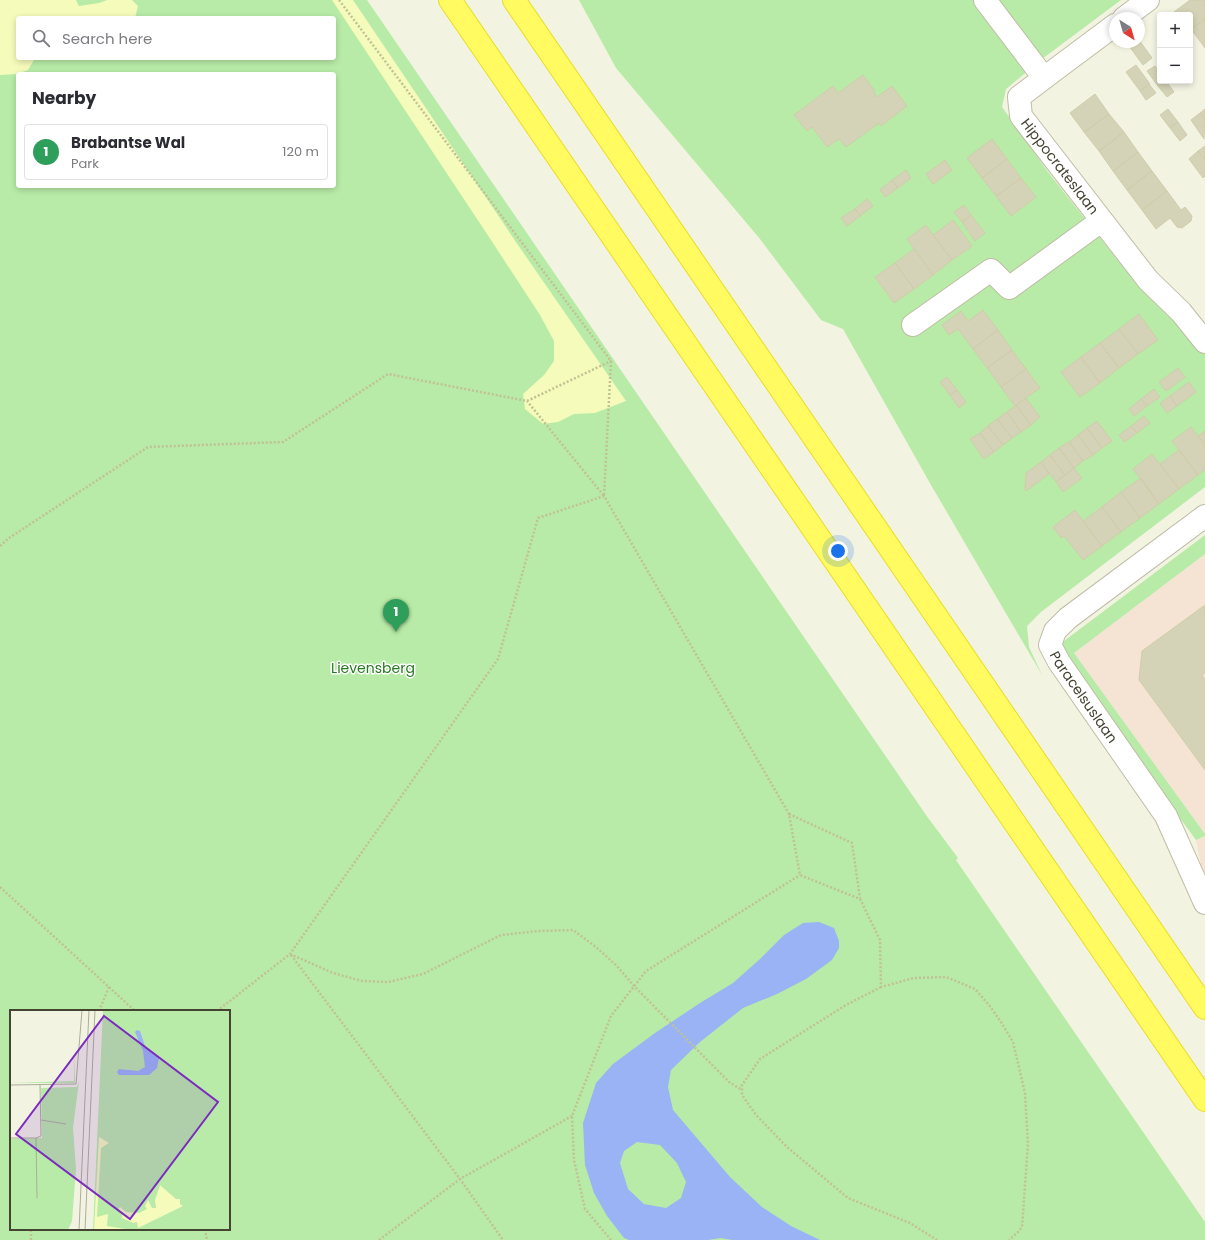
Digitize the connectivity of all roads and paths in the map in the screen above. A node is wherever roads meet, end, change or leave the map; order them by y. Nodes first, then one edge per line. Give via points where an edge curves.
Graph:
1 (339, 0) edge
2 (450, 0) edge
3 (514, 0) edge
4 (985, 0) edge
5 (1148, 0) edge
6 (1132, 12) edge
7 (1109, 29) edge
8 (1044, 78) junction
9 (1101, 221) junction
10 (913, 326) dead end
11 (1205, 342) edge
12 (611, 361) junction
13 (527, 401) junction
14 (604, 496) junction
15 (1205, 516) edge
16 (0, 546) edge
17 (789, 814) junction
18 (800, 875) junction
19 (0, 887) edge
20 (860, 899) junction
21 (1205, 904) edge
22 (290, 954) junction
23 (634, 986) junction
24 (109, 987) junction
25 (881, 987) junction
26 (1205, 1008) edge
27 (99, 1010) edge
28 (134, 1010) edge
29 (218, 1010) edge
30 (742, 1090) junction
31 (1205, 1100) edge
32 (572, 1116) junction
33 (460, 1179) junction
34 (205, 1230) edge
35 (207, 1240) edge
36 (379, 1240) edge
37 (503, 1240) edge
38 (611, 1240) edge
39 (937, 1240) edge
40 (1009, 1240) edge

1 - 12 path
2 - 31 highway
3 - 26 highway
4 - 8 street
5 - 6 street
7 - 8 street
8 - 9 street, Hippocrateslaan via 1019,97 1021,116
9 - 10 street, Hippocrateslaan via 1009,288 991,270
9 - 11 street, Hippocrateslaan via 1148,280 1181,312
12 - 13 path
12 - 14 path
13 - 14 path
13 - 16 path via 388,374 283,442 148,447
14 - 17 path
14 - 22 path via 538,518 498,659
15 - 21 street, Paracelsuslaan via 1068,618 1055,631 1050,645 1059,662 1166,816
17 - 18 path
17 - 20 path via 852,843
18 - 20 path
18 - 23 path via 646,971
19 - 24 path
20 - 25 path via 880,940
22 - 23 path via 333,973 362,981 388,982 423,974 501,935 573,930 617,966
22 - 29 path
22 - 33 path
23 - 30 path via 730,1082
23 - 32 path via 611,1016
24 - 27 path
24 - 28 path
25 - 30 path via 760,1059 742,1085
25 - 40 path via 914,978 946,977 975,989 989,1004 1013,1042 1024,1093 1028,1144 1022,1227
30 - 39 path via 742,1095 756,1115 787,1148 848,1198 910,1224
32 - 33 path
32 - 38 path via 574,1160 585,1209
33 - 36 path
33 - 37 path
34 - 35 path

